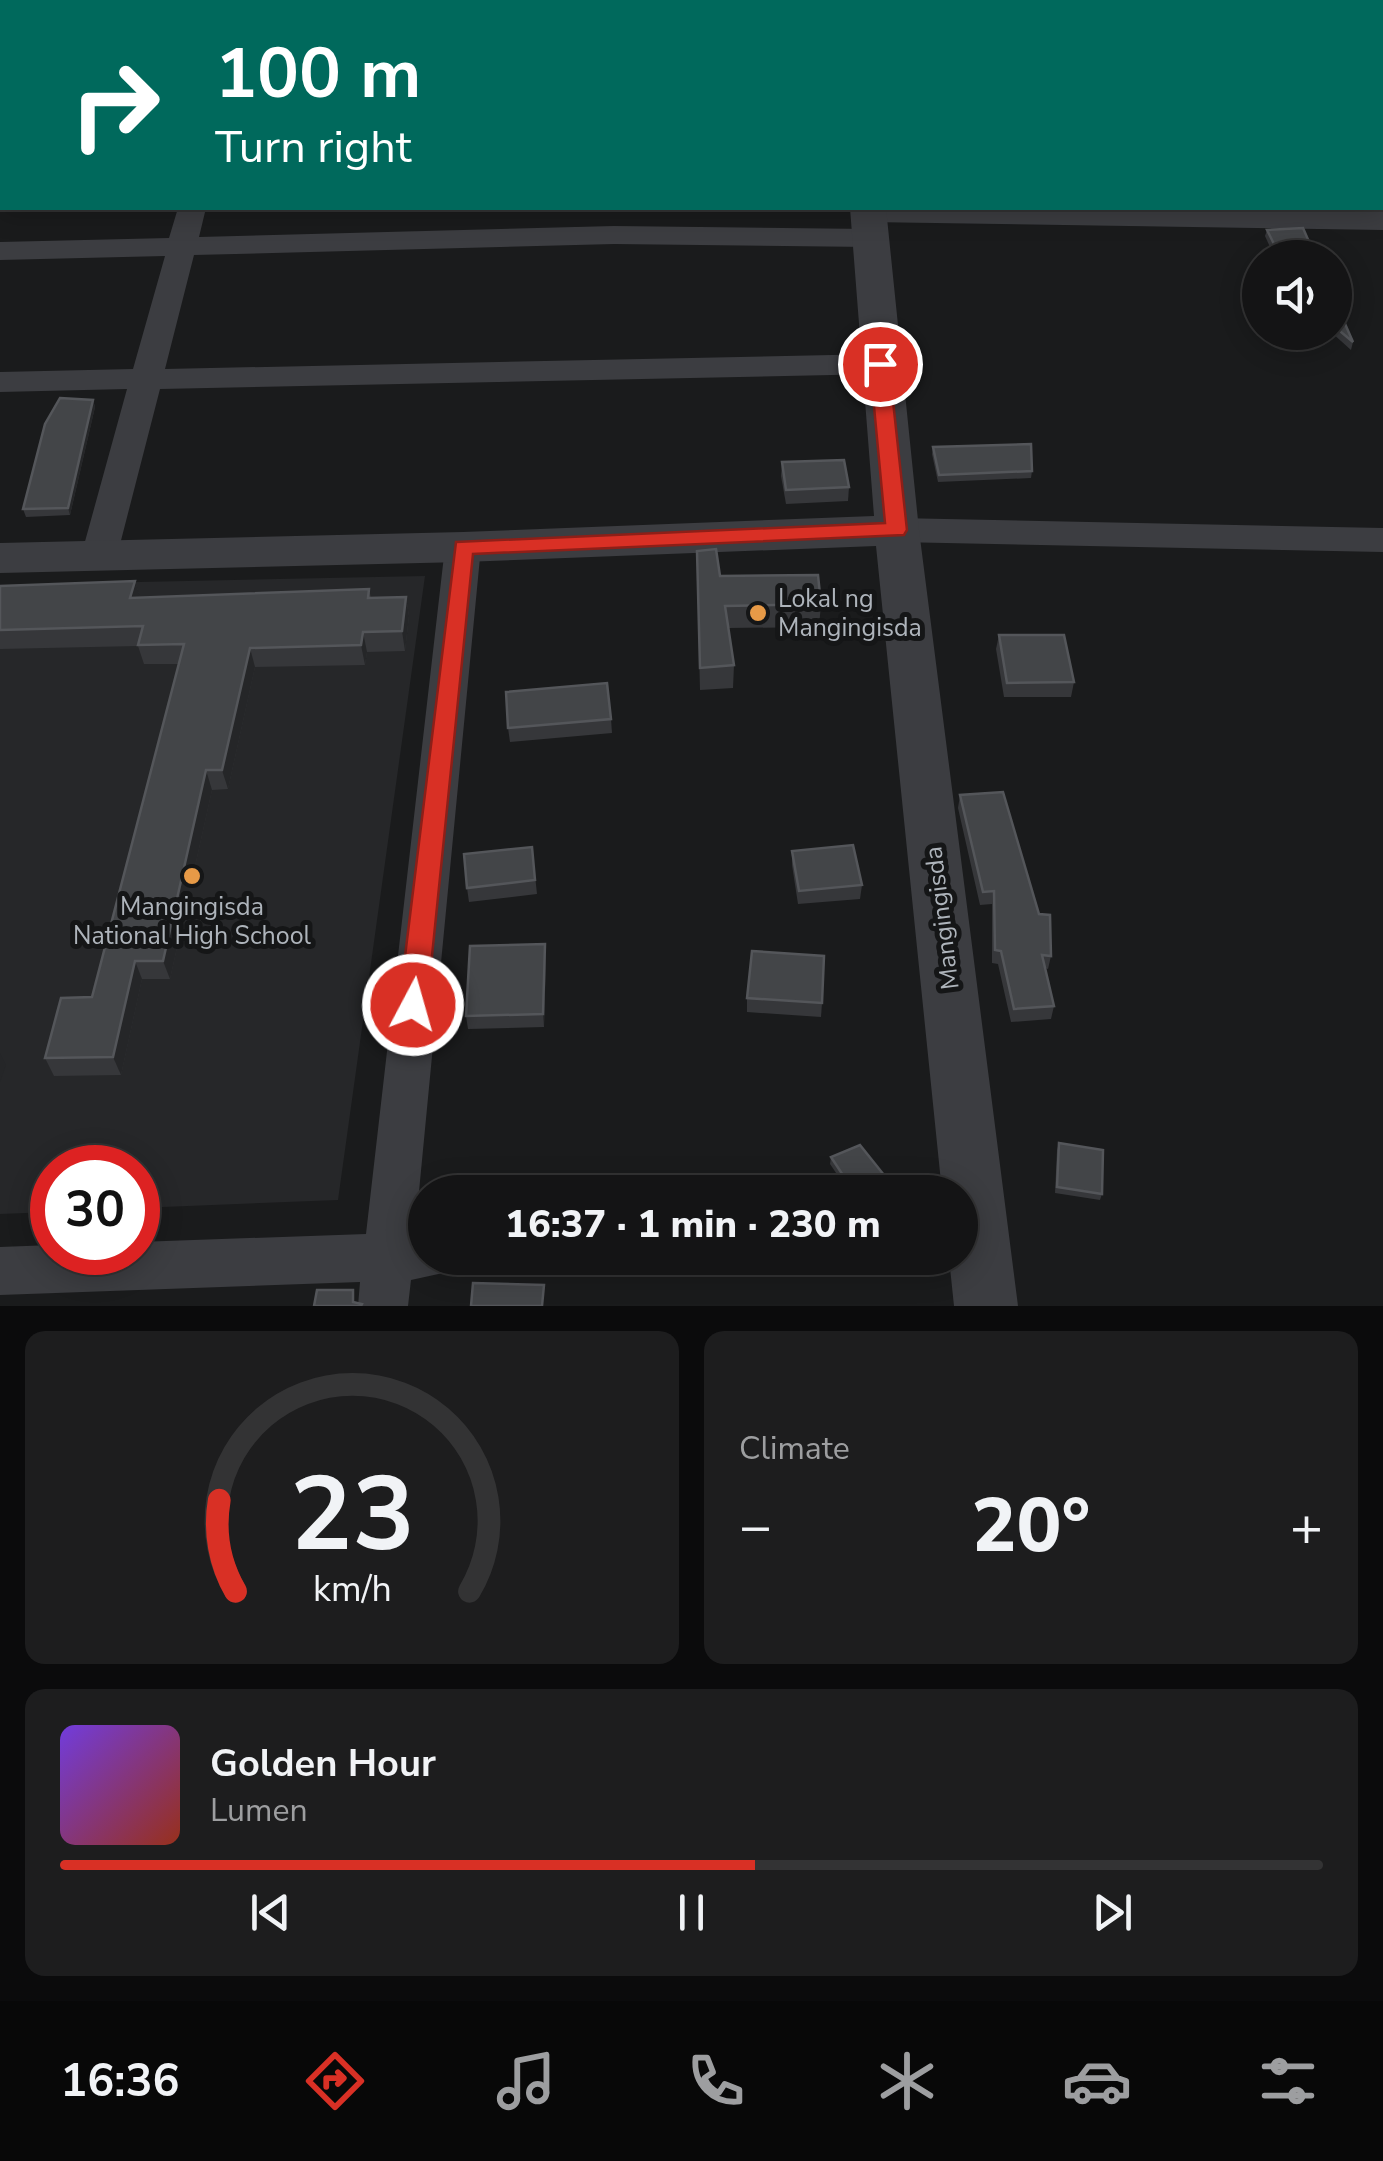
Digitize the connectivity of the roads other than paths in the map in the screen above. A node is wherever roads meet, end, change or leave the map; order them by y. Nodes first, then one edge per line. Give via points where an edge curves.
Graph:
1 (191, 210) edge
2 (409, 210) edge
3 (869, 220) edge
4 (614, 221) edge
5 (1383, 221) edge
6 (404, 240) junction
7 (180, 246) junction
8 (0, 251) edge
9 (880, 364) junction
10 (144, 379) junction
11 (0, 382) edge
12 (897, 530) junction
13 (1383, 540) edge
14 (463, 547) junction
15 (99, 556) junction
16 (0, 558) edge
17 (964, 1175) edge
18 (405, 1256) edge
19 (978, 1270) edge
20 (0, 1271) edge
21 (382, 1306) edge
22 (986, 1306) edge

1 - 7 street
2 - 6 street
3 - 4 street
3 - 5 street
3 - 9 street, Mangingisda
4 - 6 street
6 - 7 street
7 - 8 street
7 - 10 street
9 - 10 street
9 - 12 street, Mangingisda
10 - 11 street
10 - 15 street
12 - 13 street
12 - 14 street
12 - 17 street, Mangingisda
14 - 15 street
14 - 18 street
15 - 16 street
18 - 20 street
18 - 21 street
19 - 22 street, Mangingisda

